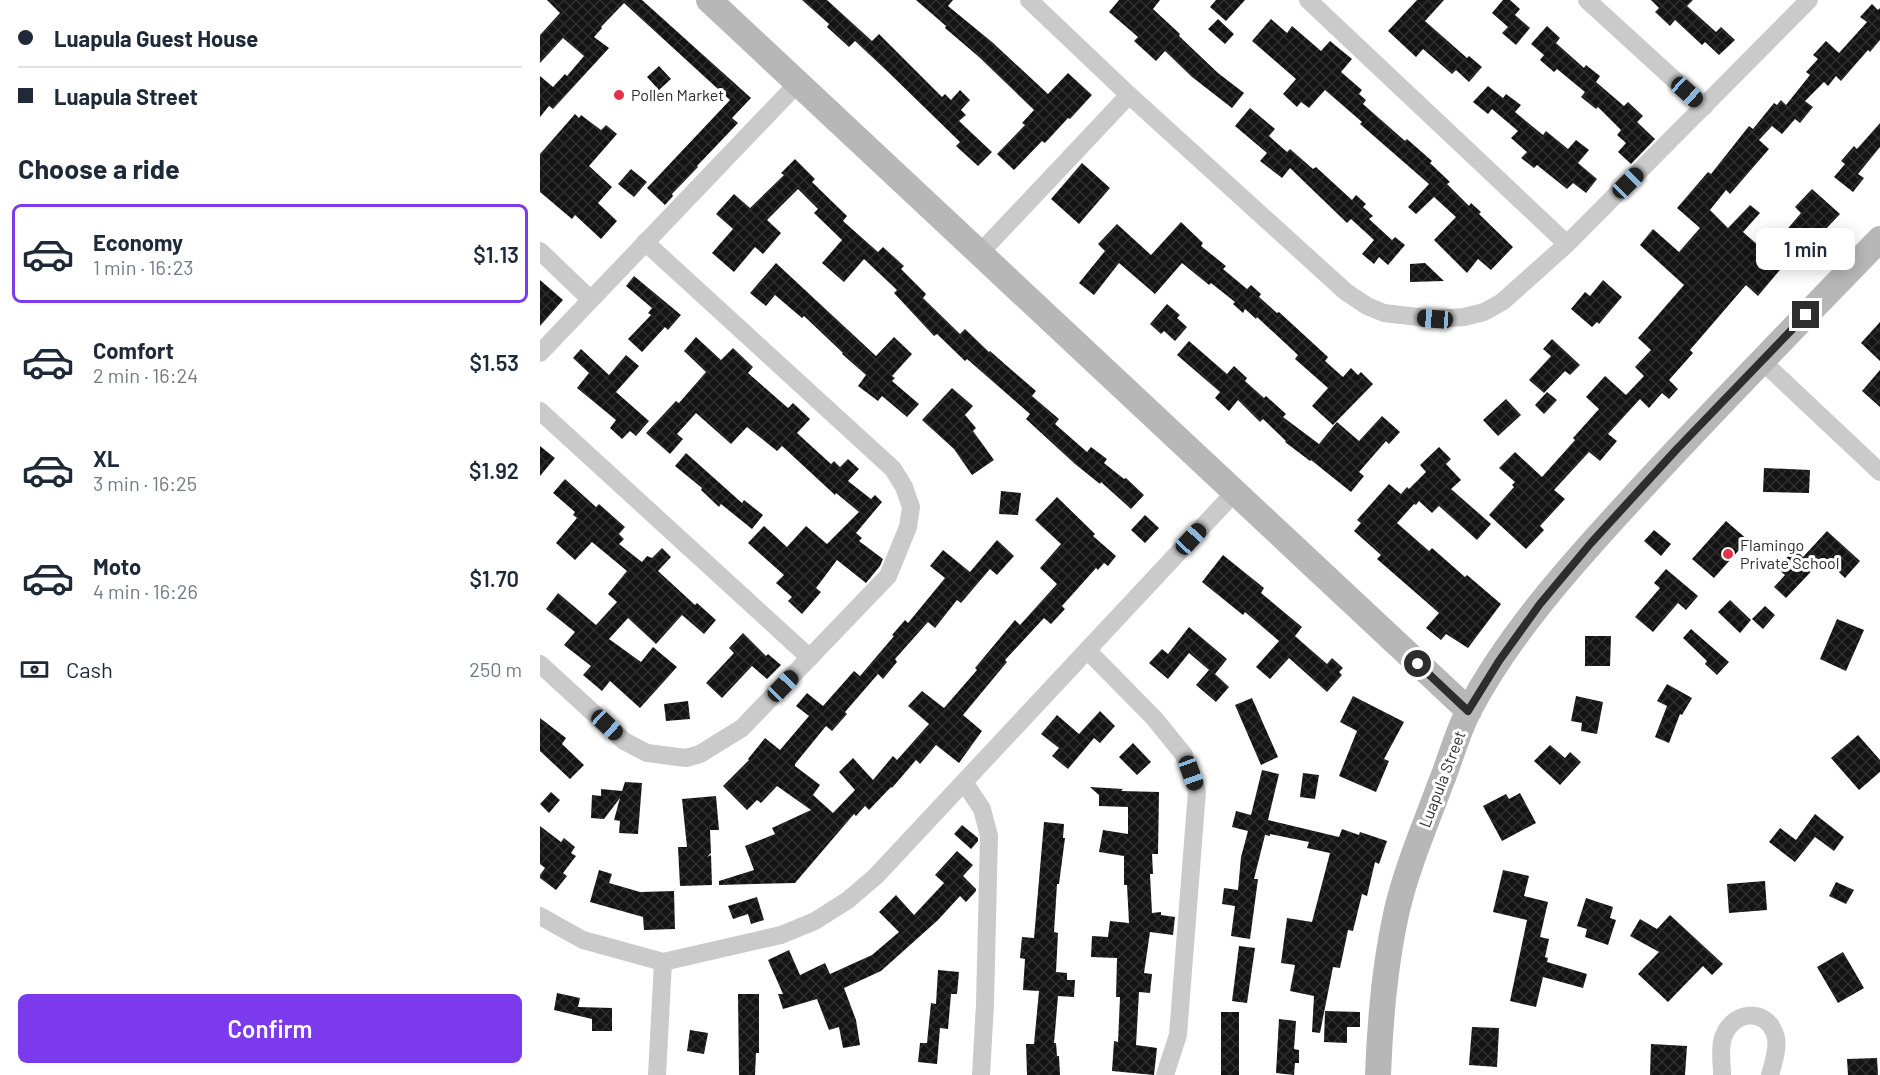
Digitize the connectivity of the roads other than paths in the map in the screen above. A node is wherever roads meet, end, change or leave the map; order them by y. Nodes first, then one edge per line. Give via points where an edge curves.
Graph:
1 (709, 0) edge
2 (1029, 0) edge
3 (1308, 0) edge
4 (1587, 0) edge
5 (1809, 0) edge
6 (798, 83) junction
7 (1129, 95) junction
8 (1704, 107) junction
9 (1880, 239) edge
10 (645, 242) junction
11 (1567, 244) junction
12 (540, 251) edge
13 (980, 254) junction
14 (590, 299) junction
15 (540, 353) edge
16 (1762, 361) junction
17 (540, 411) edge
18 (1880, 472) edge
19 (1235, 492) junction
20 (1087, 650) junction
21 (810, 658) junction
22 (540, 664) edge
23 (1468, 711) junction
24 (964, 782) junction
25 (540, 916) edge
26 (663, 962) junction
27 (657, 1075) edge
28 (981, 1075) edge
29 (1165, 1075) edge
30 (1378, 1075) edge
31 (1722, 1075) edge
32 (1770, 1075) edge

1 - 6 street
2 - 7 street
3 - 11 street
4 - 8 street
5 - 8 street
6 - 10 street
6 - 13 street
7 - 11 street via 1346,292 1384,313 1435,319 1464,318 1484,312 1502,302
7 - 13 street
8 - 11 street
9 - 16 street, Luapula Street
10 - 14 street
10 - 21 street via 893,469 904,487 911,507 908,527 888,576
12 - 14 street
13 - 19 street
14 - 15 street
16 - 18 street
16 - 23 street, Luapula Street via 1676,450 1540,604
17 - 21 street
19 - 20 street
19 - 23 street
20 - 24 street
20 - 29 street via 1154,718 1184,755 1197,790 1178,1035
21 - 22 street via 742,728 686,758 647,753 624,741
23 - 30 street, Luapula Street via 1397,909 1385,979
24 - 26 street via 876,876 815,921 781,935
24 - 28 street via 982,809 989,837
25 - 26 street via 583,940
26 - 27 street
31 - 32 street via 1722,1041 1728,1027 1751,1014 1764,1018 1773,1028 1776,1041

